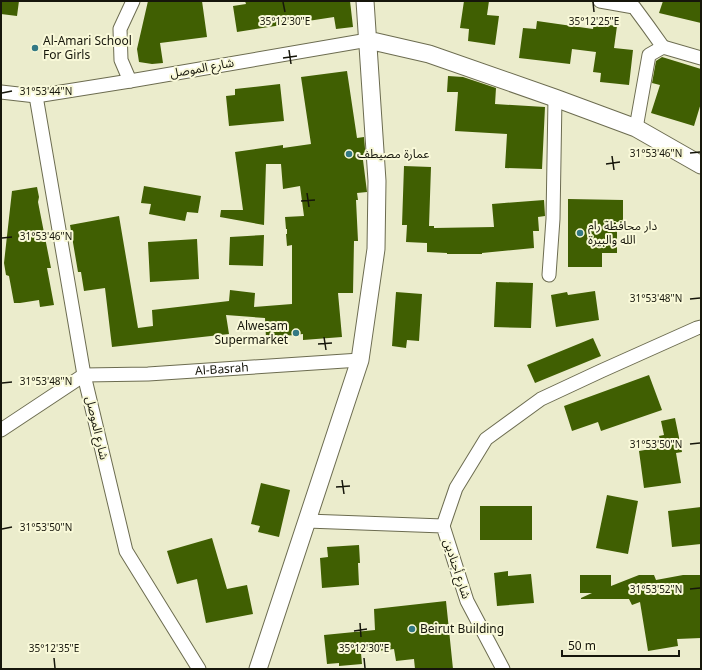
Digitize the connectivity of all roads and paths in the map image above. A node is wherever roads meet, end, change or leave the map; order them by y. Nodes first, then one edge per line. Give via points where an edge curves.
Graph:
1 (133, 1) edge
2 (365, 1) edge
3 (600, 1) edge
4 (368, 40) junction
5 (662, 48) junction
6 (701, 58) edge
7 (130, 81) junction
8 (1, 92) edge
9 (36, 96) junction
10 (555, 98) junction
11 (636, 128) junction
12 (701, 165) edge
13 (550, 275) dead end
14 (701, 327) edge
15 (360, 360) junction
16 (84, 375) junction
17 (1, 430) edge
18 (307, 521) junction
19 (443, 526) junction
20 (199, 669) edge
21 (258, 669) edge
22 (503, 669) edge

1 - 7 street via 120,29 121,60
2 - 4 street
3 - 5 street via 634,7
4 - 7 street, شارع الموصل
4 - 10 street via 429,54
4 - 15 street via 377,181 376,249
5 - 6 street
5 - 11 street via 649,55
7 - 9 street, شارع الموصل
8 - 9 street, شارع الموصل
9 - 16 street, شارع الموصل
10 - 11 street
10 - 13 street
11 - 12 street
14 - 19 street via 541,399 486,439 456,488
15 - 16 street, Al-Basrah via 148,374
15 - 18 street
16 - 17 street
16 - 20 street, شارع الموصل via 126,551
18 - 19 street, شارع أجنادين
18 - 21 street
19 - 22 street, شارع أجنادين via 467,601

